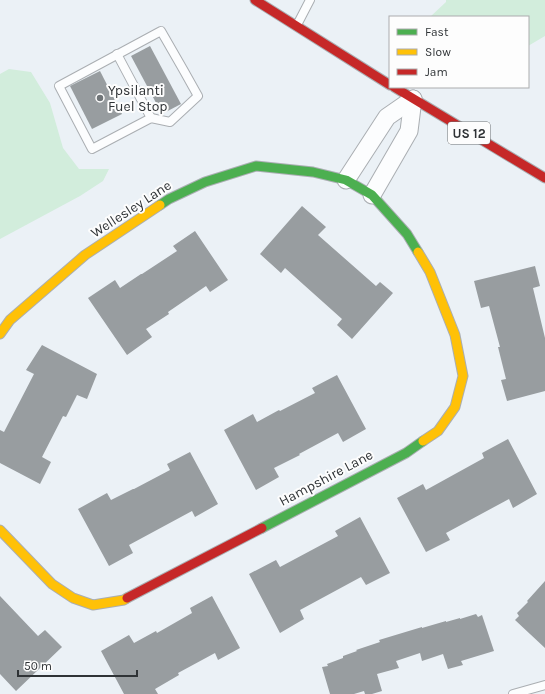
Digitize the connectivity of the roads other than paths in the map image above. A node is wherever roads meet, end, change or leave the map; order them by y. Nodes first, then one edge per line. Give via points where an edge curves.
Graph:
1 (255, 0) edge
2 (310, 0) edge
3 (297, 26) junction
4 (117, 54) junction
5 (389, 83) edge
6 (396, 88) edge
7 (413, 99) junction
8 (151, 118) junction
9 (545, 178) edge
10 (346, 180) junction
11 (372, 194) junction
12 (0, 334) edge
13 (0, 530) edge
14 (545, 685) edge
15 (512, 694) edge

1 - 3 main road
2 - 3 lane
3 - 5 main road
4 - 8 lane
4 - 8 lane via 161,31 198,96 170,122
4 - 8 lane via 59,86 92,149
6 - 7 main road, US 12
7 - 9 main road, US 12
7 - 10 street via 387,116
7 - 11 street via 409,131
10 - 11 main road, Wellesley Lane
10 - 12 main road, Wellesley Lane via 313,172 256,166 205,182 169,198 85,256 10,320
11 - 13 main road, Hampshire Lane via 407,234 430,272 455,335 463,376 455,407 438,431 406,452 124,600 93,605 74,598 52,584
14 - 15 lane

